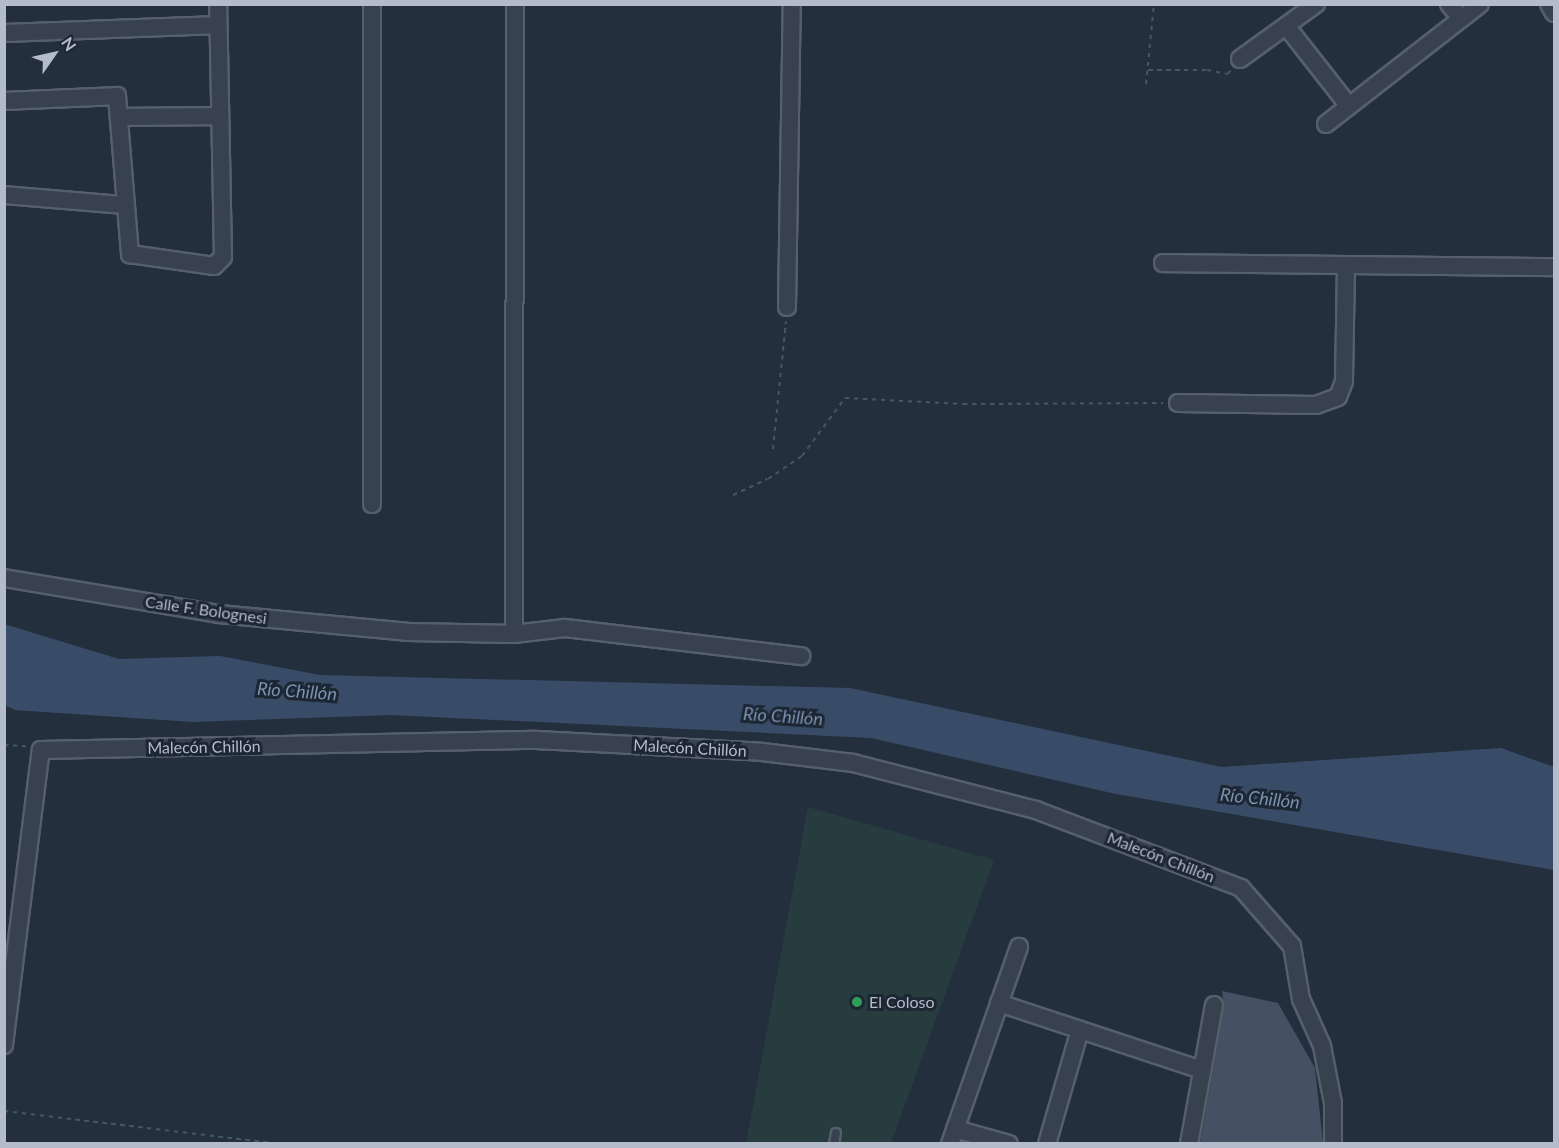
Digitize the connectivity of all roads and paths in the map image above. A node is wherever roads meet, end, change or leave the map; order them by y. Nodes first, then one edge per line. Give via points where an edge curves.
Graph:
1 (218, 4) edge
2 (372, 4) edge
3 (515, 4) edge
4 (792, 4) edge
5 (1154, 4) edge
6 (1316, 4) edge
7 (1449, 4) edge
8 (1480, 4) edge
9 (1549, 4) edge
10 (1554, 13) edge
11 (1461, 19) junction
12 (218, 25) junction
13 (1287, 27) junction
14 (4, 33) edge
15 (1240, 59) joint
16 (1148, 70) junction
17 (1146, 84) dead end
18 (4, 101) edge
19 (1349, 106) junction
20 (220, 116) junction
21 (121, 117) junction
22 (1326, 124) dead end
23 (4, 195) edge
24 (123, 205) junction
25 (1162, 263) dead end
26 (1346, 265) junction
27 (1554, 267) edge
28 (787, 307) joint
29 (1178, 403) joint
30 (773, 449) dead end
31 (733, 495) dead end
32 (372, 504) dead end
33 (4, 578) edge
34 (514, 634) junction
35 (801, 656) dead end
36 (4, 745) edge
37 (40, 750) junction
38 (1019, 947) dead end
39 (999, 1003) junction
40 (1214, 1005) dead end
41 (1080, 1030) junction
42 (4, 1045) edge
43 (1201, 1070) junction
44 (4, 1111) edge
45 (836, 1133) dead end
46 (953, 1136) edge
47 (282, 1143) edge
48 (834, 1143) edge
49 (1009, 1143) edge
50 (1047, 1143) edge
51 (1189, 1143) edge
52 (1333, 1143) edge

1 - 12 street
2 - 32 street
3 - 34 street
4 - 28 street
5 - 16 path
6 - 13 street
7 - 11 street
8 - 11 street
9 - 10 street
11 - 19 street
12 - 14 street
12 - 20 street
13 - 15 street
13 - 19 street
15 - 16 path via 1228,74
16 - 17 path
18 - 21 street via 114,95 120,100
19 - 22 street
20 - 21 street
20 - 24 street via 223,257 219,263 135,258 127,248
21 - 24 street
23 - 24 street
25 - 26 street
26 - 27 street
26 - 29 street via 1344,381 1338,397 1316,405
28 - 30 path
29 - 31 path via 963,404 845,398 802,456 768,479
33 - 34 street, Calle F. Bolognesi via 219,614 409,632
34 - 35 street, Calle F. Bolognesi via 565,628
36 - 37 path
37 - 42 street
37 - 52 street, Malecón Chillón via 536,740 762,752 852,763 1036,810 1241,888 1293,946 1301,999 1322,1046 1333,1103
38 - 39 street
39 - 41 street
39 - 46 street
40 - 43 street
41 - 43 street
41 - 50 street
43 - 51 street
44 - 47 path
45 - 48 lane
46 - 49 street

